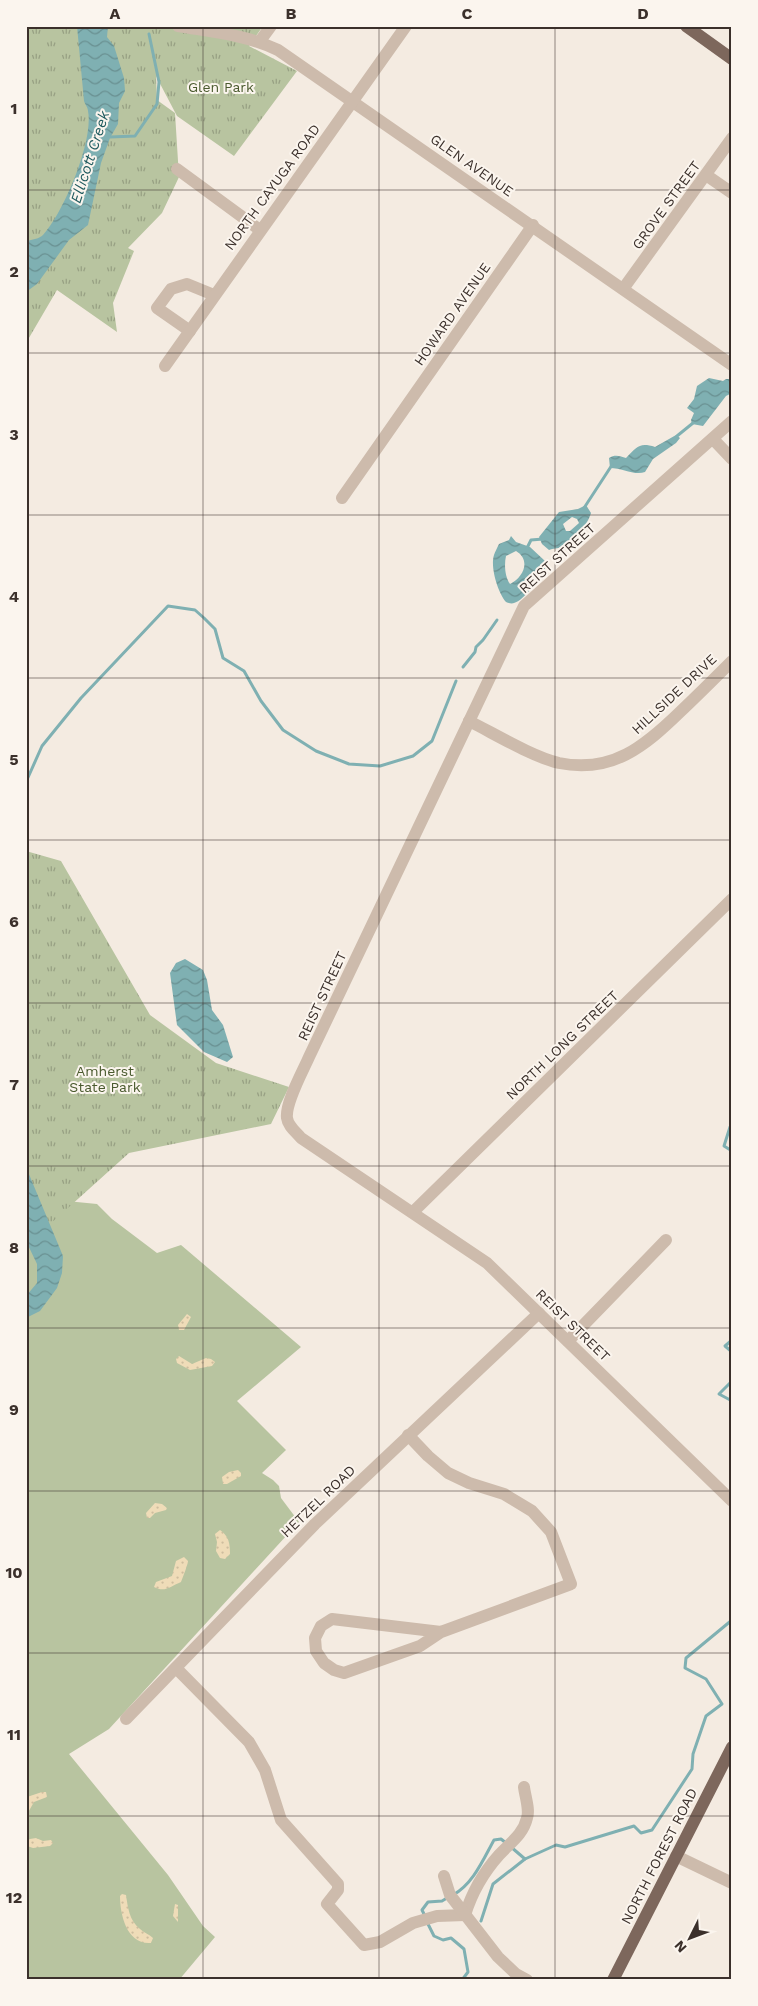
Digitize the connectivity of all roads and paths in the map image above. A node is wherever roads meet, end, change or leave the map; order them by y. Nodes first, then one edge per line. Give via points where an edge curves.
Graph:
1 (178, 26) edge
2 (271, 26) edge
3 (406, 26) edge
4 (686, 26) edge
5 (260, 41) junction
6 (732, 59) edge
7 (352, 101) junction
8 (732, 138) edge
9 (177, 169) dead end
10 (706, 175) junction
11 (732, 194) edge
12 (533, 225) junction
13 (260, 230) junction
14 (624, 289) junction
15 (214, 295) junction
16 (190, 330) junction
17 (732, 365) edge
18 (164, 366) dead end
19 (732, 421) edge
20 (713, 439) junction
21 (732, 459) edge
22 (342, 498) dead end
23 (732, 661) edge
24 (469, 722) junction
25 (732, 899) edge
26 (413, 1212) junction
27 (666, 1240) dead end
28 (539, 1313) junction
29 (568, 1341) junction
30 (408, 1435) junction
31 (732, 1501) edge
32 (441, 1632) junction
33 (176, 1668) junction
34 (126, 1719) dead end
35 (732, 1747) edge
36 (524, 1787) dead end
37 (676, 1856) junction
38 (444, 1876) dead end
39 (732, 1883) edge
40 (465, 1915) junction
41 (527, 1980) edge
42 (613, 1980) edge

1 - 5 street, GLEN AVENUE
2 - 5 street
3 - 7 street, NORTH CAYUGA ROAD
4 - 6 main road
5 - 7 street, GLEN AVENUE
7 - 12 street, GLEN AVENUE
7 - 13 street, NORTH CAYUGA ROAD
8 - 10 street, GROVE STREET
9 - 13 street
10 - 11 street
10 - 14 street, GROVE STREET
12 - 14 street, GLEN AVENUE
12 - 22 street, HOWARD AVENUE
13 - 15 street, NORTH CAYUGA ROAD
14 - 17 street, GLEN AVENUE
15 - 16 street, NORTH CAYUGA ROAD
15 - 16 street via 187,284 171,289 157,308
16 - 18 street, NORTH CAYUGA ROAD
19 - 20 street, REIST STREET
20 - 21 street
20 - 24 street, REIST STREET via 524,606
23 - 24 street, HILLSIDE DRIVE via 652,739 632,752 602,763 572,765 546,759
24 - 26 street, REIST STREET via 295,1088 287,1118 301,1138
25 - 26 street, NORTH LONG STREET
26 - 28 street, REIST STREET via 487,1263
27 - 29 street
28 - 29 street, REIST STREET
28 - 30 street, HETZEL ROAD
29 - 31 street, REIST STREET
30 - 32 street via 448,1473 470,1484 504,1494 532,1511 551,1532 571,1584
30 - 33 street, HETZEL ROAD via 315,1524
32 - 32 street via 332,1619 321,1626 315,1638 316,1651 324,1663 344,1673 420,1646
33 - 34 street, HETZEL ROAD
33 - 40 street via 248,1742 265,1770 281,1820 338,1884 338,1890 328,1904 364,1945 380,1942 413,1923 437,1916
35 - 37 main road, NORTH FOREST ROAD
36 - 40 street via 528,1817 520,1835 485,1872 472,1893
37 - 39 street
37 - 42 main road, NORTH FOREST ROAD
38 - 40 street via 450,1895
40 - 41 street via 498,1957

